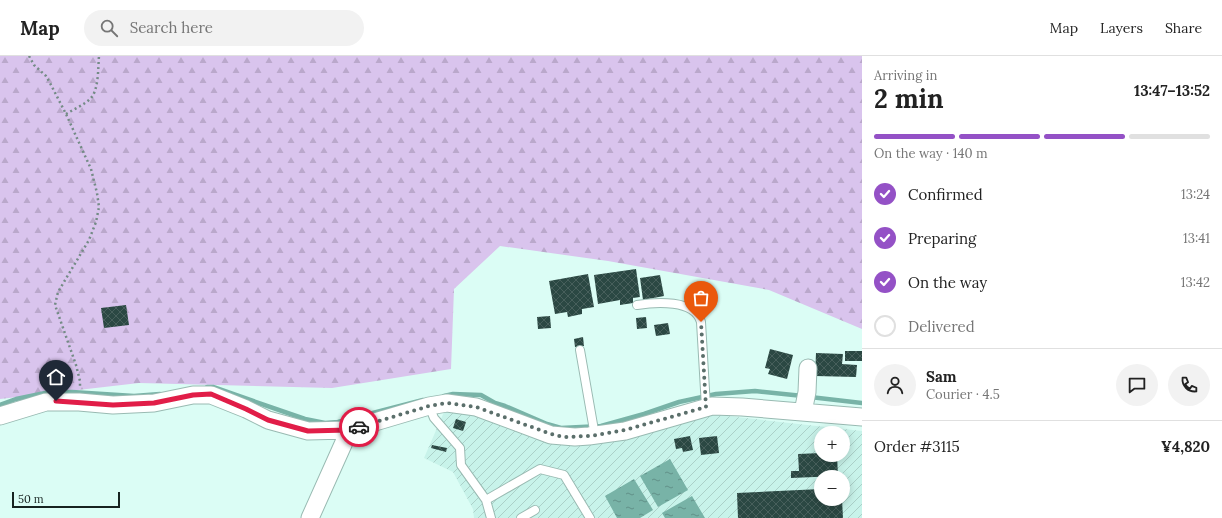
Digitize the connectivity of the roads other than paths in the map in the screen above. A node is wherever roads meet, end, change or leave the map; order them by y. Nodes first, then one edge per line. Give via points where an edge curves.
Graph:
1 (636, 305) dead end
2 (580, 350) dead end
3 (808, 368) dead end
4 (429, 406) junction
5 (706, 407) junction
6 (803, 412) junction
7 (0, 416) edge
8 (862, 417) edge
9 (348, 430) junction
10 (595, 436) junction
11 (486, 500) junction
12 (535, 510) dead end
13 (310, 518) edge
14 (491, 518) edge
15 (521, 518) edge
16 (590, 518) edge

1 - 5 lane via 654,302 677,304 700,317
2 - 10 lane
3 - 6 street
4 - 9 street
4 - 10 street via 447,403 471,406 551,434
4 - 11 lane via 434,418 460,448 461,465
5 - 6 street via 742,406
5 - 10 street
6 - 8 street
7 - 9 street via 46,402 127,405 211,394 268,420 308,431
9 - 13 street
11 - 14 lane
11 - 16 lane via 540,469 564,475
12 - 15 lane

